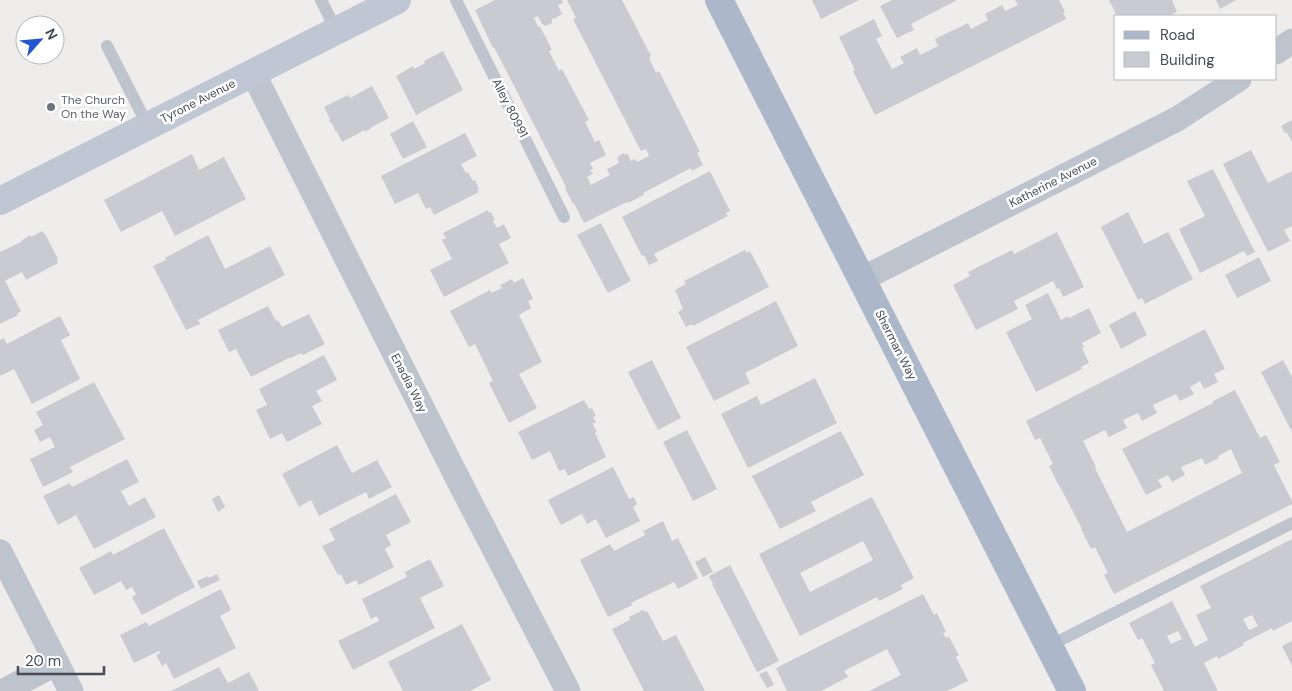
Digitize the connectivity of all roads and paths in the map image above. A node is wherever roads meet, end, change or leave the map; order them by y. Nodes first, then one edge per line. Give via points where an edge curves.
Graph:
1 (321, 0) edge
2 (396, 0) edge
3 (456, 0) edge
4 (719, 0) edge
5 (336, 30) junction
6 (1292, 41) edge
7 (107, 46) dead end
8 (1277, 51) edge
9 (253, 73) junction
10 (1237, 80) edge
11 (148, 126) junction
12 (0, 201) edge
13 (564, 217) dead end
14 (862, 279) junction
15 (1292, 523) edge
16 (0, 552) edge
17 (1049, 646) junction
18 (56, 663) junction
19 (4, 691) edge
20 (71, 691) edge
21 (568, 691) edge
22 (1072, 691) edge

1 - 5 lane
2 - 5 street, Tyrone Avenue
3 - 13 lane, Alley 80991
4 - 14 main road, Sherman Way
5 - 9 street, Tyrone Avenue
6 - 8 street
7 - 11 lane
9 - 11 street, Tyrone Avenue
9 - 21 street, Enadia Way
10 - 14 street, Katherine Avenue via 1177,119
11 - 12 street, Tyrone Avenue
14 - 17 main road, Sherman Way
15 - 17 lane
16 - 18 street
17 - 22 main road, Sherman Way
18 - 19 street
18 - 20 street

